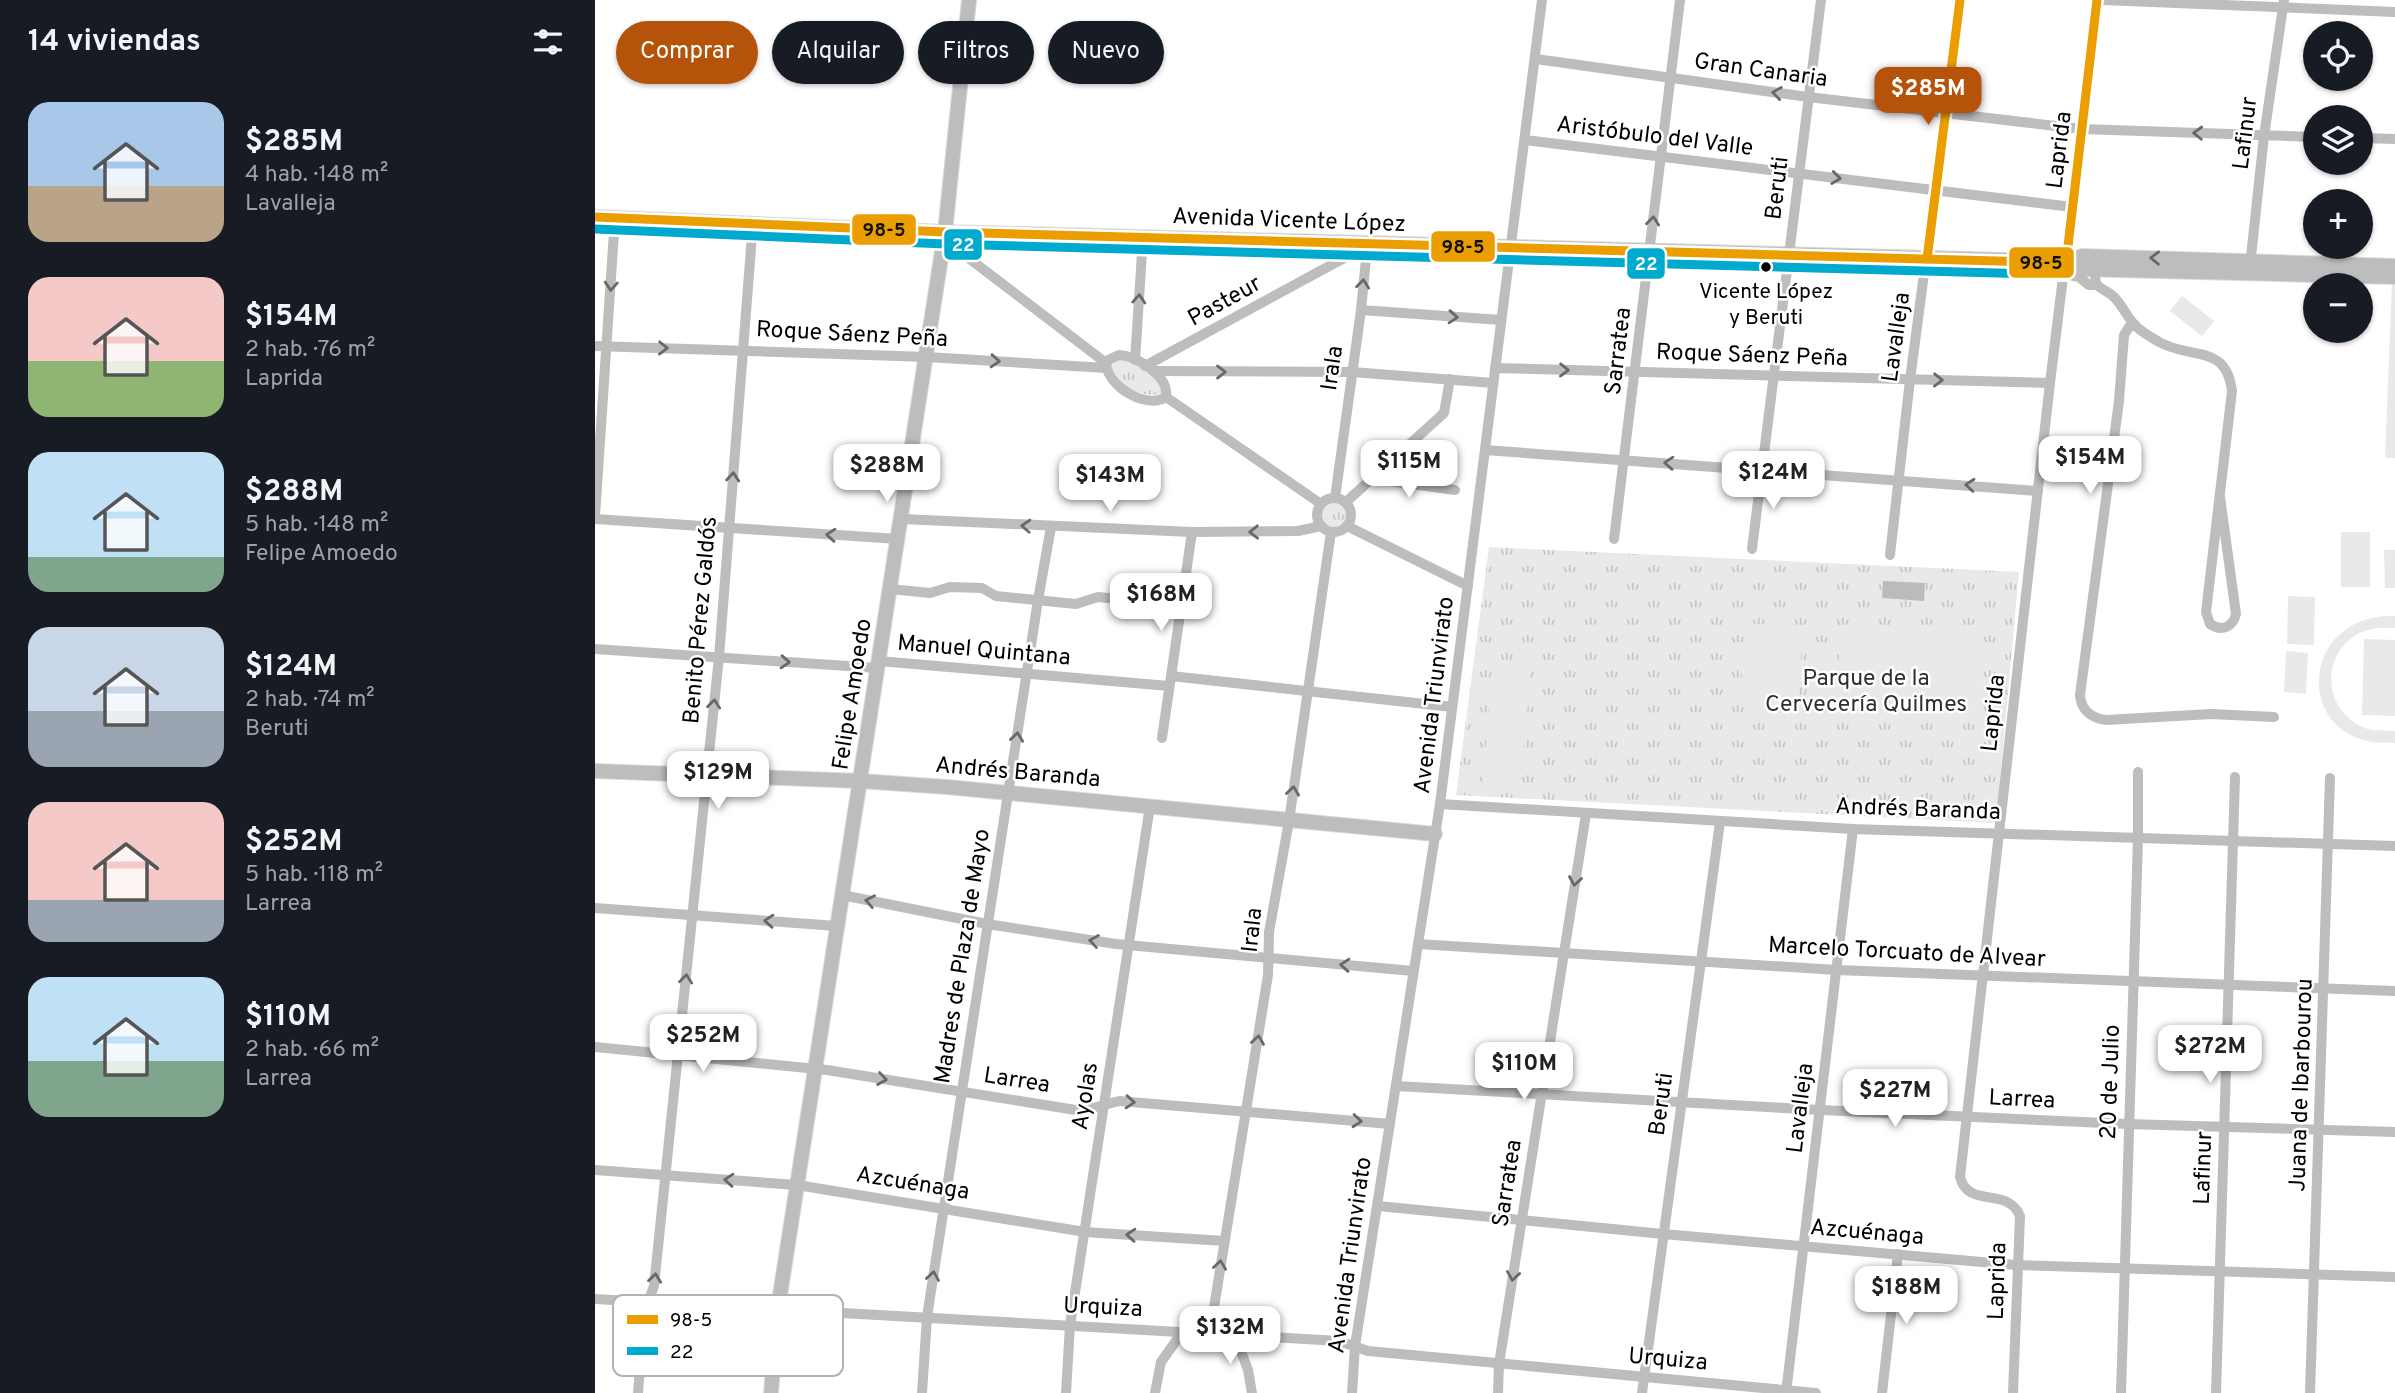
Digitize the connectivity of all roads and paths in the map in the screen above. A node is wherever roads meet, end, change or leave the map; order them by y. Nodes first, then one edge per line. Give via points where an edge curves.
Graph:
1 (969, 0) edge
2 (1542, 0) edge
3 (1680, 0) edge
4 (1821, 0) edge
5 (1960, 0) edge
6 (2100, 0) edge
7 (2284, 4) edge
8 (2395, 12) edge
9 (1536, 59) junction
10 (1670, 77) junction
11 (1808, 97) junction
12 (1945, 113) junction
13 (2082, 128) junction
14 (2264, 136) junction
15 (2303, 137) edge
16 (2373, 138) edge
17 (2395, 139) edge
18 (1525, 140) junction
19 (1661, 156) junction
20 (1799, 173) junction
21 (1936, 190) junction
22 (2072, 207) junction
23 (595, 217) edge
24 (615, 218) junction
25 (753, 223) junction
26 (945, 232) junction
27 (1143, 238) junction
28 (1358, 244) junction
29 (1511, 248) junction
30 (1650, 251) junction
31 (1788, 255) junction
32 (1927, 259) junction
33 (2250, 266) junction
34 (2395, 266) edge
35 (2066, 269) junction
36 (2096, 269) junction
37 (2395, 277) edge
38 (2096, 285) junction
39 (1361, 310) junction
40 (1501, 320) junction
41 (2135, 325) junction
42 (601, 346) edge
43 (743, 349) junction
44 (927, 357) junction
45 (1106, 365) junction
46 (1144, 366) junction
47 (1495, 368) junction
48 (1635, 371) junction
49 (1352, 372) junction
50 (1775, 375) junction
51 (1450, 379) junction
52 (1910, 380) junction
53 (1493, 383) junction
54 (2050, 383) junction
55 (1166, 397) junction
56 (1485, 450) junction
57 (1624, 459) junction
58 (1763, 469) junction
59 (1375, 476) junction
60 (1898, 479) junction
61 (1455, 490) dead end
62 (2038, 491) junction
63 (2220, 497) junction
64 (1340, 500) junction
65 (1321, 505) junction
66 (595, 518) edge
67 (902, 519) junction
68 (1051, 527) junction
69 (1347, 527) junction
70 (729, 528) junction
71 (1326, 529) junction
72 (1192, 532) junction
73 (899, 539) junction
74 (1613, 539) dead end
75 (1752, 549) dead end
76 (1890, 555) dead end
77 (1468, 586) junction
78 (890, 589) junction
79 (1038, 600) junction
80 (1180, 611) junction
81 (595, 649) edge
82 (719, 657) junction
83 (878, 664) junction
84 (1026, 673) junction
85 (1170, 681) junction
86 (1307, 692) junction
87 (1452, 707) junction
88 (2274, 717) dead end
89 (1162, 738) dead end
90 (595, 771) edge
91 (2138, 772) dead end
92 (706, 775) junction
93 (2235, 777) dead end
94 (2330, 778) dead end
95 (860, 781) junction
96 (1009, 793) junction
97 (1440, 804) junction
98 (1150, 806) junction
99 (1586, 814) junction
100 (1289, 821) junction
101 (1720, 822) junction
102 (1853, 829) junction
103 (1435, 834) junction
104 (2000, 834) junction
105 (2139, 838) junction
106 (2235, 841) junction
107 (2329, 844) junction
108 (2395, 846) edge
109 (842, 895) junction
110 (595, 908) edge
111 (693, 915) junction
112 (987, 924) junction
113 (837, 926) junction
114 (1418, 944) junction
115 (1128, 946) junction
116 (1564, 952) junction
117 (1267, 959) junction
118 (1702, 962) junction
119 (1837, 970) junction
120 (1413, 971) junction
121 (1983, 977) junction
122 (2134, 983) junction
123 (2228, 986) junction
124 (2324, 989) junction
125 (2395, 991) edge
126 (595, 1047) edge
127 (678, 1056) junction
128 (815, 1069) junction
129 (1396, 1086) junction
130 (961, 1091) junction
131 (1542, 1093) junction
132 (1682, 1101) junction
133 (1103, 1105) junction
134 (1820, 1110) junction
135 (1247, 1111) junction
136 (1967, 1116) junction
137 (1390, 1124) junction
138 (2128, 1124) junction
139 (2224, 1126) junction
140 (2320, 1129) junction
141 (2395, 1132) edge
142 (595, 1170) edge
143 (665, 1175) junction
144 (797, 1185) junction
145 (1378, 1206) junction
146 (943, 1208) junction
147 (1522, 1220) junction
148 (1084, 1232) junction
149 (1663, 1234) junction
150 (1224, 1241) junction
151 (1803, 1246) junction
152 (1898, 1254) junction
153 (2016, 1265) junction
154 (2124, 1269) junction
155 (2220, 1272) junction
156 (2315, 1275) junction
157 (2395, 1277) edge
158 (651, 1295) edge
159 (780, 1295) edge
160 (595, 1299) edge
161 (613, 1300) edge
162 (843, 1312) edge
163 (927, 1317) junction
164 (1070, 1325) junction
165 (1183, 1331) junction
166 (1210, 1332) junction
167 (1235, 1335) junction
168 (1355, 1346) junction
169 (1499, 1364) junction
170 (1643, 1376) junction
171 (1786, 1392) edge
172 (922, 1393) edge
173 (1066, 1393) edge
174 (1155, 1393) edge
175 (1252, 1393) edge
176 (1352, 1393) edge
177 (1498, 1393) edge
178 (1642, 1393) edge
179 (1816, 1393) edge
180 (1881, 1393) edge
181 (2014, 1393) edge
182 (2121, 1393) edge
183 (2216, 1393) edge
184 (2310, 1393) edge

1 - 26 main road, Felipe Amoedo
2 - 9 street, Avenida Triunvirato
3 - 10 street, Sarratea
4 - 11 street, Beruti
5 - 12 street, Lavalleja
6 - 7 street
6 - 13 street, Laprida
7 - 8 street
7 - 14 street, Lafinur
9 - 10 street, Gran Canaria
9 - 18 street, Avenida Triunvirato
11 -> 10 street, Gran Canaria
10 - 19 street, Sarratea
11 - 12 street, Gran Canaria
11 - 20 street, Beruti
12 - 13 street, Gran Canaria
12 - 21 street, Lavalleja
14 -> 13 street, Gran Canaria
13 - 22 street, Laprida
14 - 15 street, Gran Canaria
14 - 33 street, Lafinur
16 - 17 street
18 - 19 street, Aristóbulo del Valle
18 - 29 street, Avenida Triunvirato
19 - 20 street, Aristóbulo del Valle
30 -> 19 street, Sarratea
20 -> 21 street, Aristóbulo del Valle
20 - 31 street, Beruti
21 - 22 street, Aristóbulo del Valle
21 - 32 street, Lavalleja
22 - 35 street, Laprida
23 - 24 main road, Avenida Vicente López
24 - 25 main road, Avenida Vicente López
24 -> 42 street
25 - 26 main road, Avenida Vicente López
25 - 43 street, Benito Pérez Galdós
26 - 27 main road, Avenida Vicente López
26 - 44 main road, Felipe Amoedo
26 - 45 street via 958,250
27 - 28 main road, Avenida Vicente López
46 -> 27 street
28 - 29 main road, Avenida Vicente López
39 -> 28 street, Irala via 1366,259
28 - 46 street, Pasteur via 1344,258
29 - 30 main road, Avenida Vicente López
29 - 40 street, Avenida Triunvirato
30 - 31 main road, Avenida Vicente López
30 - 48 street, Sarratea
31 - 32 main road, Avenida Vicente López
31 - 50 street, Beruti
32 - 35 main road, Avenida Vicente López
32 - 52 street, Lavalleja
33 - 34 main road
33 -> 35 main road via 2082,256
33 - 36 main road
33 - 37 main road
35 - 36 main road
35 - 38 street
35 - 54 street, Laprida
36 - 38 street
38 - 41 street via 2115,299
39 -> 40 street
39 - 49 street, Irala
40 - 47 street, Avenida Triunvirato
41 - 63 street via 2161,343 2211,356 2225,366 2232,391
41 - 88 street via 2124,335 2080,695 2106,720 2211,714
42 -> 43 street, Roque Sáenz Peña
42 - 66 street
43 - 44 street, Roque Sáenz Peña
70 -> 43 street, Benito Pérez Galdós
44 -> 45 street, Roque Sáenz Peña
44 - 67 main road, Felipe Amoedo
45 - 46 street, Roque Sáenz Peña via 1119,355
45 - 55 street via 1118,385 1138,398 1151,402
46 -> 49 street
46 - 55 street via 1163,381
47 -> 48 street, Roque Sáenz Peña
47 - 53 street, Avenida Triunvirato
48 - 50 street, Roque Sáenz Peña
48 - 57 street, Sarratea
49 - 51 street
49 - 64 street, Irala
50 - 52 street, Roque Sáenz Peña
50 - 58 street, Beruti
51 - 53 street
51 - 59 street via 1444,413
52 -> 54 street, Roque Sáenz Peña
52 - 60 street, Lavalleja
53 - 56 street, Avenida Triunvirato
54 - 62 street, Laprida
55 - 65 street
56 - 57 street
56 - 77 street, Avenida Triunvirato
58 -> 57 street
57 - 74 street, Sarratea
58 - 60 street
58 - 75 street, Beruti
59 - 61 street
59 - 64 street
62 -> 60 street
60 - 76 street, Lavalleja
62 - 104 street, Laprida
63 - 63 street via 2206,612 2210,624 2227,628 2236,614
64 - 65 street
64 - 69 street via 1349,506 1352,517
65 - 71 street via 1317,515
66 - 70 street
68 -> 67 street
67 - 73 main road, Felipe Amoedo
68 - 72 street
68 - 79 street, Madres de Plaza de Mayo
69 - 71 street
69 - 77 street
73 -> 70 street
70 - 82 street, Benito Pérez Galdós
71 -> 72 street
71 - 86 street, Irala
72 - 80 street
73 - 78 main road, Felipe Amoedo
77 - 87 street, Avenida Triunvirato
78 - 79 street via 930,593 950,587 982,588 996,596
78 - 83 main road, Felipe Amoedo
79 - 80 street via 1081,603 1098,597
79 - 84 street, Madres de Plaza de Mayo
80 - 85 street
81 - 82 street, Manuel Quintana
82 -> 83 street, Manuel Quintana
92 -> 82 street, Benito Pérez Galdós
83 - 84 street, Manuel Quintana
83 - 95 main road, Felipe Amoedo
84 - 85 street, Manuel Quintana
96 -> 84 street, Madres de Plaza de Mayo
85 - 86 street, Manuel Quintana
85 - 89 street
86 - 87 street, Manuel Quintana
100 -> 86 street, Irala
87 - 97 street, Avenida Triunvirato
90 - 92 main road, Andrés Baranda
91 - 105 street, 20 de Julio
92 - 95 main road, Andrés Baranda
92 - 111 street, Benito Pérez Galdós
93 - 106 street, Lafinur
94 - 107 street, Juana de Ibarbourou
95 - 96 main road, Andrés Baranda
95 - 109 main road, Felipe Amoedo
96 - 98 main road, Andrés Baranda
96 - 112 street, Madres de Plaza de Mayo
97 - 99 street, Andrés Baranda
97 - 103 street, Avenida Triunvirato
98 - 100 main road, Andrés Baranda
98 - 115 street, Ayolas
99 - 101 street, Andrés Baranda
99 -> 116 street, Sarratea
100 - 103 main road, Andrés Baranda
100 - 117 street, Irala
101 - 102 street, Andrés Baranda
101 - 118 street, Beruti
102 - 104 street, Andrés Baranda
102 - 119 street, Lavalleja
103 - 114 street, Avenida Triunvirato
104 - 105 street, Andrés Baranda
104 - 121 street, Laprida
105 - 106 street, Andrés Baranda
105 - 122 street, 20 de Julio
106 - 107 street, Andrés Baranda
106 - 123 street, Lafinur
107 - 108 street, Andrés Baranda
107 - 124 street, Juana de Ibarbourou
112 -> 109 street
109 - 113 main road, Felipe Amoedo
110 - 111 street
113 -> 111 street
127 -> 111 street, Benito Pérez Galdós
115 -> 112 street
112 - 130 street, Madres de Plaza de Mayo
113 - 128 main road, Felipe Amoedo
114 - 116 street, Marcelo Torcuato de Alvear
114 - 120 street, Avenida Triunvirato
115 - 117 street
115 - 133 street, Ayolas
116 - 118 street, Marcelo Torcuato de Alvear
116 - 131 street, Sarratea
120 -> 117 street
135 -> 117 street, Irala
118 - 119 street, Marcelo Torcuato de Alvear
118 - 132 street, Beruti
119 - 121 street, Marcelo Torcuato de Alvear
119 - 134 street, Lavalleja
120 - 129 street, Avenida Triunvirato
121 - 122 street, Marcelo Torcuato de Alvear
121 - 136 street, Laprida
122 - 123 street, Marcelo Torcuato de Alvear
122 - 138 street, 20 de Julio
123 - 124 street, Marcelo Torcuato de Alvear
123 - 139 street, Lafinur
124 - 125 street, Marcelo Torcuato de Alvear
124 - 140 street, Juana de Ibarbourou
126 - 127 street, Larrea
127 - 128 street, Larrea
127 - 143 street, Benito Pérez Galdós
128 -> 130 street, Larrea
128 - 144 main road, Felipe Amoedo
129 - 131 street, Larrea
129 - 137 street, Avenida Triunvirato
130 - 133 street, Larrea via 1082,1111
130 - 146 street, Madres de Plaza de Mayo
131 - 132 street, Larrea
131 - 147 street, Sarratea
132 - 134 street, Larrea
132 - 149 street, Beruti
133 -> 135 street, Larrea via 1123,1101
133 - 148 street, Ayolas
134 - 136 street, Larrea
134 - 151 street, Lavalleja
135 -> 137 street, Larrea
135 - 150 street, Irala
136 - 138 street, Larrea
136 - 153 street, Laprida via 1961,1183 1974,1195 2007,1200 2017,1209
137 - 145 street, Avenida Triunvirato
138 - 139 street, Larrea
138 - 154 street, 20 de Julio
139 - 140 street, Larrea
139 - 155 street, Lafinur
140 - 141 street, Larrea
140 - 156 street, Juana de Ibarbourou
142 - 143 street, Azcuénaga
144 -> 143 street, Azcuénaga
158 -> 143 street, Benito Pérez Galdós
144 - 146 street, Azcuénaga
144 - 159 main road, Felipe Amoedo
145 - 147 street, Azcuénaga
145 - 168 street, Avenida Triunvirato
146 - 148 street, Azcuénaga
163 -> 146 street, Madres de Plaza de Mayo
147 - 149 street, Azcuénaga
147 -> 169 street, Sarratea
150 -> 148 street, Azcuénaga
148 - 164 street, Ayolas
149 - 151 street, Azcuénaga
149 - 170 street, Beruti
166 -> 150 street, Irala
151 - 152 street, Azcuénaga
151 - 171 street, Lavalleja
152 - 153 street, Azcuénaga
152 - 180 street
153 - 154 street, Azcuénaga
153 - 181 street, Laprida
154 - 155 street, Azcuénaga
154 - 182 street, 20 de Julio
155 - 156 street, Azcuénaga
155 - 183 street, Lafinur
156 - 157 street, Azcuénaga
156 - 184 street, Juana de Ibarbourou
160 - 161 street, Urquiza
162 - 163 street, Urquiza
163 - 164 street, Urquiza
163 - 172 street, Madres de Plaza de Mayo
164 - 165 street, Urquiza
164 - 173 street, Ayolas
165 - 166 street, Urquiza
165 - 174 street via 1161,1362
166 - 167 street, Urquiza
167 - 168 street, Urquiza via 1339,1341
167 - 175 street
168 - 169 street, Urquiza
168 - 176 street, Avenida Triunvirato
169 - 170 street, Urquiza
169 - 177 street, Sarratea
170 - 171 street, Urquiza
170 - 178 street, Beruti
171 - 179 street, Urquiza

